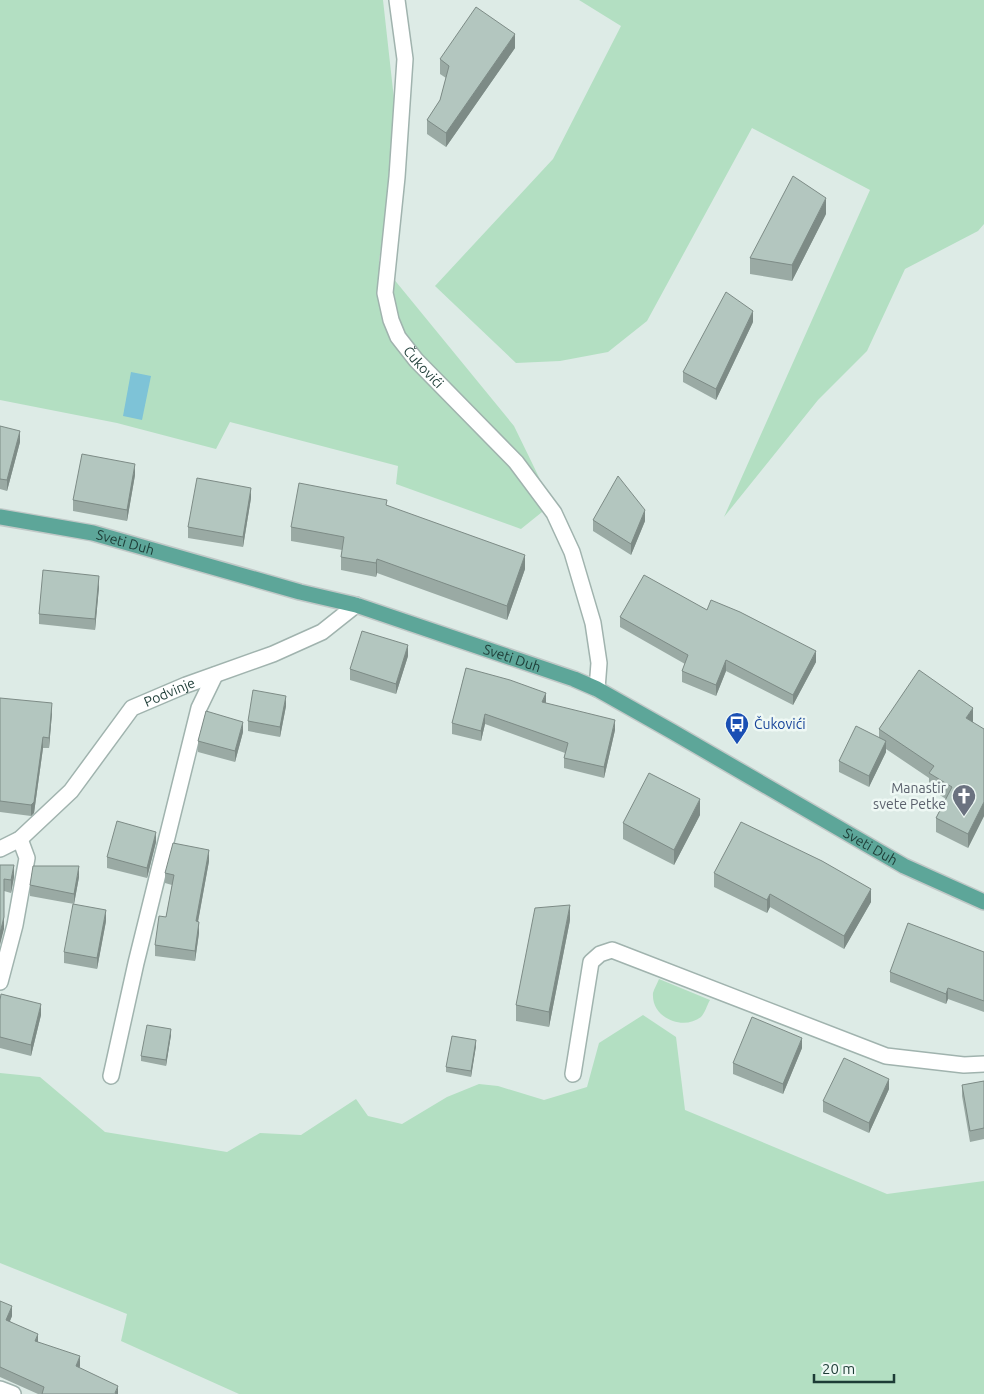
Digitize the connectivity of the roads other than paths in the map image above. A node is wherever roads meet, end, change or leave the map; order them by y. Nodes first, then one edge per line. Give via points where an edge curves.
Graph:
1 (397, 0) edge
2 (0, 517) edge
3 (356, 605) junction
4 (215, 675) junction
5 (597, 689) junction
6 (20, 839) junction
7 (0, 849) edge
8 (984, 902) edge
9 (0, 982) edge
10 (984, 1064) edge
11 (573, 1074) dead end
12 (111, 1076) dead end
13 (0, 1389) edge
14 (13, 1394) edge

1 - 5 street, Čukovići via 405,59 385,293 391,320 398,337 416,360 516,462 554,513 572,552 593,623 599,663
2 - 3 main road, Sveti Duh via 93,533
3 - 4 street, Podvinje via 322,632
3 - 5 main road, Sveti Duh
4 - 6 street, Podvinje via 132,708 71,790
4 - 12 street via 199,708
5 - 8 main road, Sveti Duh via 904,866
6 - 7 street, Podvinje
6 - 9 street via 27,858 16,925
10 - 11 street via 964,1065 886,1056 612,950 591,962
13 - 14 street

